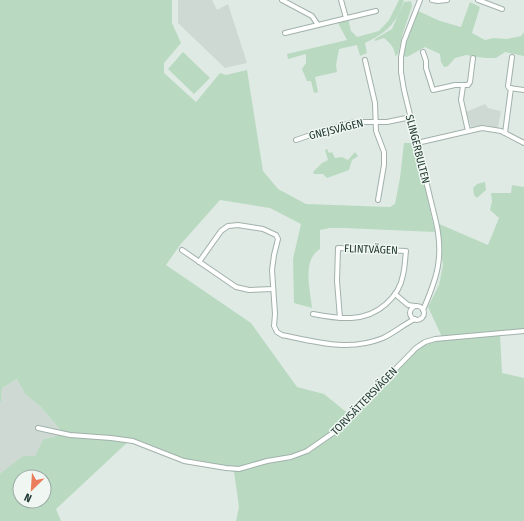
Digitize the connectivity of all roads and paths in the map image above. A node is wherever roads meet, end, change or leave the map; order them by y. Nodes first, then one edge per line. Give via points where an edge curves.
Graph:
1 (282, 0) edge
2 (341, 0) edge
3 (420, 0) edge
4 (432, 0) edge
5 (447, 0) edge
6 (478, 0) edge
7 (502, 9) dead end
8 (376, 11) dead end
9 (346, 18) junction
10 (318, 25) junction
11 (285, 33) dead end
12 (423, 52) dead end
13 (512, 57) dead end
14 (473, 58) dead end
15 (366, 60) dead end
16 (463, 86) junction
17 (511, 88) junction
18 (524, 90) edge
19 (411, 117) junction
20 (376, 122) junction
21 (468, 131) junction
22 (505, 133) junction
23 (296, 140) dead end
24 (417, 143) junction
25 (524, 143) edge
26 (378, 200) dead end
27 (182, 250) dead end
28 (199, 262) junction
29 (273, 289) junction
30 (395, 294) junction
31 (427, 298) junction
32 (408, 305) junction
33 (417, 306) junction
34 (424, 310) junction
35 (411, 313) junction
36 (313, 314) dead end
37 (340, 318) junction
38 (415, 319) junction
39 (406, 323) junction
40 (524, 332) edge
41 (38, 428) dead end

1 - 10 street via 312,16
2 - 9 street
3 - 19 street, SLINGERBULTEN via 406,33 401,57 402,81
4 - 5 street
6 - 7 street
8 - 9 street
9 - 10 street
10 - 11 street
12 - 16 street via 433,90 455,85
13 - 17 street via 508,86
14 - 16 street via 470,82
15 - 20 street, GNEJSVÄGEN via 375,103
16 - 21 street via 461,100
17 - 18 street
17 - 22 street
19 - 20 street, GNEJSVÄGEN
19 - 24 street, SLINGERBULTEN
20 - 23 street, GNEJSVÄGEN via 355,122
20 - 26 street via 384,158
21 - 22 street via 487,128
21 - 24 street
22 - 25 street
24 - 31 street, SLINGERBULTEN via 440,243 437,275
27 - 28 street
28 - 29 street via 236,287 248,290
28 - 29 street via 228,226 238,225 266,230 278,238 272,265
29 - 39 street via 274,329 279,334 332,345 355,345 383,338
30 - 32 street
30 - 37 street, FLINTVÄGEN via 384,306 368,315
30 - 37 street, FLINTVÄGEN via 403,276 406,251 338,248
31 - 33 street, SLINGERBULTEN
31 - 34 street, SLINGERBULTEN
32 - 33 street
32 - 35 street
33 - 34 street
33 - 35 street
34 - 38 street via 422,317
35 - 38 street
35 - 39 street
36 - 37 street, FLINTVÄGEN
38 - 39 street
40 - 41 street, TORVSÄTTERSVÄGEN via 435,339 422,344 324,440 295,456 242,468 190,463 146,445 126,440 70,435

